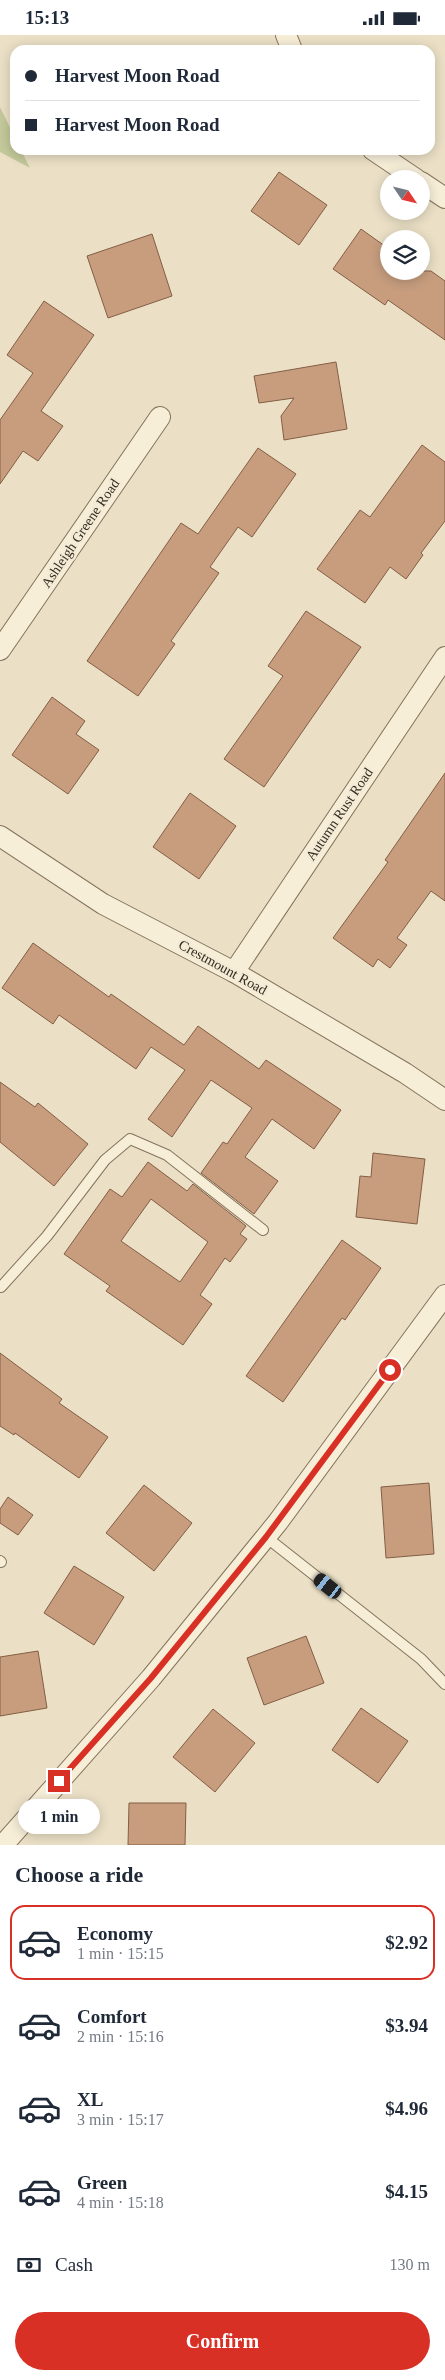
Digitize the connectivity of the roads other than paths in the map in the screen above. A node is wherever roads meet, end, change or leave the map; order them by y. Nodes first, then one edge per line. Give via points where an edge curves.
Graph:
1 (380, 155) edge
2 (403, 170) edge
3 (430, 188) edge
4 (445, 198) edge
5 (160, 417) dead end
6 (0, 650) edge
7 (445, 657) edge
8 (0, 836) edge
9 (234, 972) junction
10 (445, 1099) edge
11 (263, 1230) dead end
12 (0, 1289) edge
13 (445, 1295) edge
14 (266, 1537) junction
15 (445, 1684) edge
16 (6, 1841) edge

1 - 2 street
3 - 4 street
5 - 6 street, Ashleigh Greene Road
7 - 9 street, Autumn Rust Road
8 - 9 street, Crestmount Road via 103,904
9 - 10 street, Crestmount Road
11 - 12 lane via 167,1155 130,1139 105,1160 47,1236
13 - 14 street
14 - 15 lane via 421,1659
14 - 16 street via 151,1678

